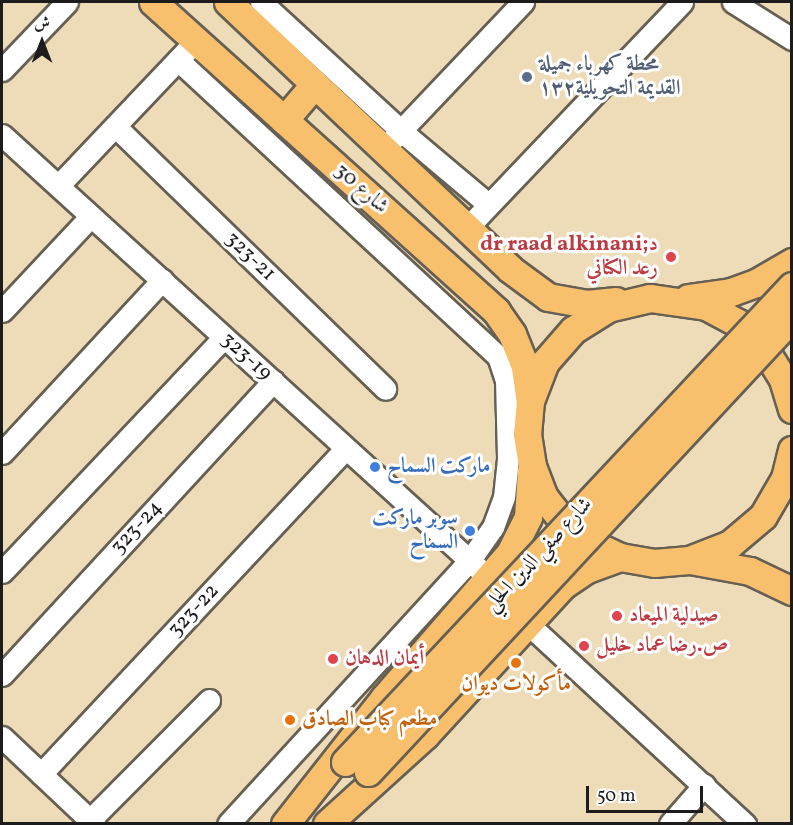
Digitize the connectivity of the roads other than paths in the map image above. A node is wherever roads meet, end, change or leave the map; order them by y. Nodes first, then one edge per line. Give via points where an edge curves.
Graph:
1 (67, 2) edge
2 (153, 2) edge
3 (228, 2) edge
4 (261, 2) edge
5 (523, 2) edge
6 (682, 2) edge
7 (733, 2) edge
8 (792, 39) edge
9 (187, 50) junction
10 (2, 70) edge
11 (314, 85) junction
12 (284, 120) junction
13 (115, 126) junction
14 (400, 130) junction
15 (2, 135) edge
16 (383, 150) junction
17 (58, 186) junction
18 (488, 204) junction
19 (91, 216) junction
20 (468, 228) junction
21 (792, 262) edge
22 (162, 280) junction
23 (792, 286) edge
24 (650, 298) junction
25 (678, 299) junction
26 (2, 311) edge
27 (792, 317) edge
28 (224, 337) junction
29 (273, 381) junction
30 (386, 389) dead end
31 (530, 401) junction
32 (792, 409) edge
33 (346, 448) junction
34 (792, 450) edge
35 (2, 453) edge
36 (532, 466) junction
37 (788, 488) edge
38 (620, 557) junction
39 (470, 560) junction
40 (689, 560) junction
41 (2, 572) edge
42 (491, 580) junction
43 (792, 591) edge
44 (528, 623) junction
45 (2, 675) edge
46 (209, 700) dead end
47 (2, 737) edge
48 (356, 767) junction
49 (41, 774) junction
50 (704, 785) junction
51 (92, 822) edge
52 (228, 824) edge
53 (286, 824) edge
54 (320, 824) edge
55 (327, 824) edge
56 (670, 824) edge
57 (745, 824) edge

1 - 10 street
2 - 9 main road, شارع 30
3 - 11 main road, شارع 30
4 - 14 street
5 - 14 street
6 - 18 street
7 - 8 street
9 - 12 main road, شارع 30
9 - 13 street
9 - 39 street via 498,356 506,380 508,459 504,497 493,527
11 - 12 main road
11 - 16 main road, شارع 30
12 - 31 main road, شارع 30 via 496,311 512,334 525,367
13 - 17 street
13 - 30 street, 323-21
14 - 16 street
14 - 18 street
15 - 17 street, 323-19
16 - 20 main road, شارع 30
17 - 19 street, 323-19
18 - 20 street
19 - 22 street, 323-19
19 - 26 street
20 - 24 main road, شارع 30 via 510,269 548,297 587,304
21 - 25 main road via 731,292
22 - 28 street, 323-19
22 - 35 street
23 - 48 main road, شارع صفي الدين الحلي, bridge
24 - 25 main road
24 - 31 main road via 608,308 573,330 545,362
25 - 32 main road via 706,306 738,323 764,348 783,378
27 - 48 main road, شارع صفي الدين الحلي, bridge
28 - 29 street, 323-19
28 - 41 street
29 - 33 street, 323-19
29 - 45 street, 323-24
31 - 36 main road via 527,434
33 - 39 street, 323-19
33 - 49 street, 323-22
34 - 37 main road
36 - 38 main road via 544,497 564,523 590,543
36 - 42 main road via 528,517
37 - 40 main road via 730,544
38 - 40 main road via 654,563
38 - 44 main road via 587,569 563,585
39 - 42 street, 323-19
39 - 52 street
40 - 43 main road via 750,571
42 - 53 main road via 384,698
44 - 50 street
44 - 55 main road via 425,735
46 - 51 street
47 - 49 street
48 - 53 main road, شارع صفي الدين الحلي
48 - 54 main road, شارع صفي الدين الحلي
49 - 51 street
50 - 56 street
50 - 57 street

